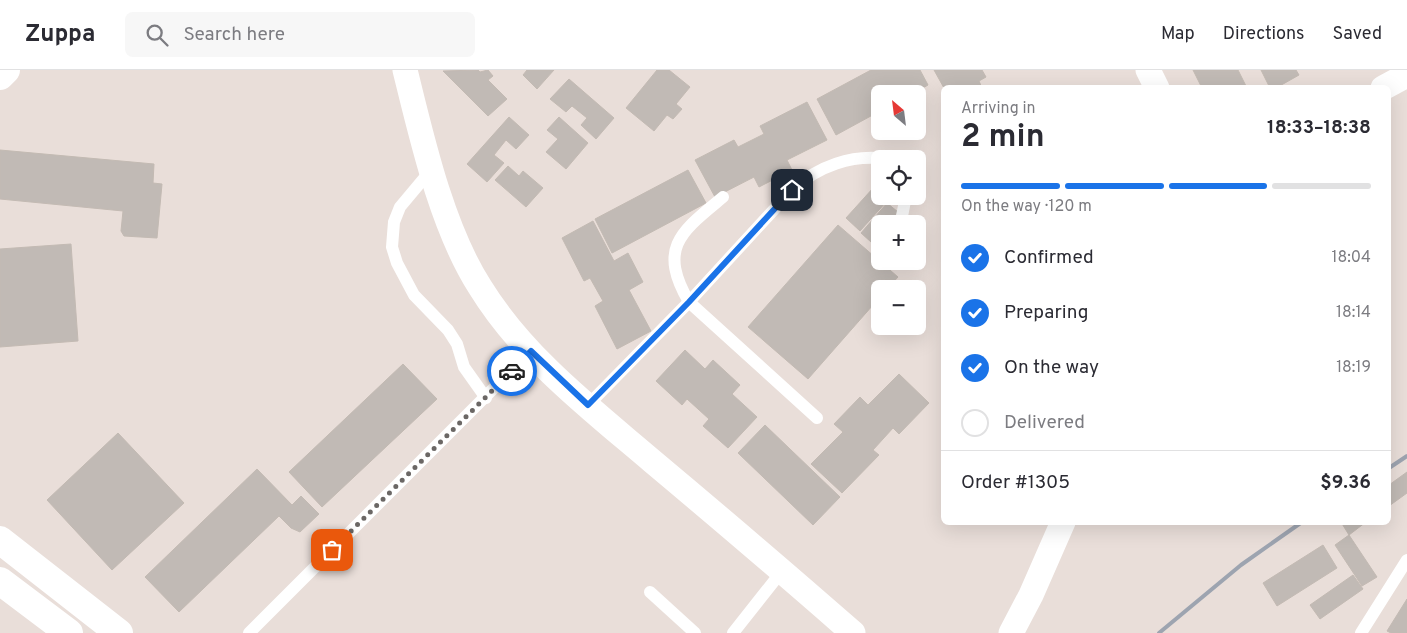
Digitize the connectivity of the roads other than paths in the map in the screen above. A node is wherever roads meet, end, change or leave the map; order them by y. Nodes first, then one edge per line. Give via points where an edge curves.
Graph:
1 (6, 70) edge
2 (405, 70) edge
3 (1148, 70) edge
4 (1407, 75) edge
5 (0, 76) edge
6 (1156, 85) edge
7 (1389, 85) edge
8 (871, 157) edge
9 (432, 168) junction
10 (723, 197) dead end
11 (689, 302) junction
12 (531, 351) junction
13 (486, 398) junction
14 (588, 405) junction
15 (817, 418) dead end
16 (1062, 525) edge
17 (0, 540) edge
18 (1407, 560) edge
19 (782, 571) junction
20 (0, 581) edge
21 (650, 592) dead end
22 (69, 633) edge
23 (119, 633) edge
24 (249, 633) edge
25 (695, 633) edge
26 (733, 633) edge
27 (853, 633) edge
28 (1011, 633) edge
29 (1361, 633) edge

1 - 5 main road
2 - 9 street
3 - 6 street
4 - 7 street
8 - 11 lane via 838,163 806,177
9 - 12 street via 454,235 479,286 500,317
9 - 13 lane via 400,208 394,222 392,247 414,295 448,330 457,344 464,367
10 - 11 lane via 686,228 677,242 676,271
11 - 14 lane
11 - 15 lane
12 - 13 lane
12 - 14 street
13 - 24 lane
14 - 19 street
16 - 28 street
17 - 23 main road
18 - 29 lane
19 - 26 lane
19 - 27 street
20 - 22 main road
21 - 25 lane

